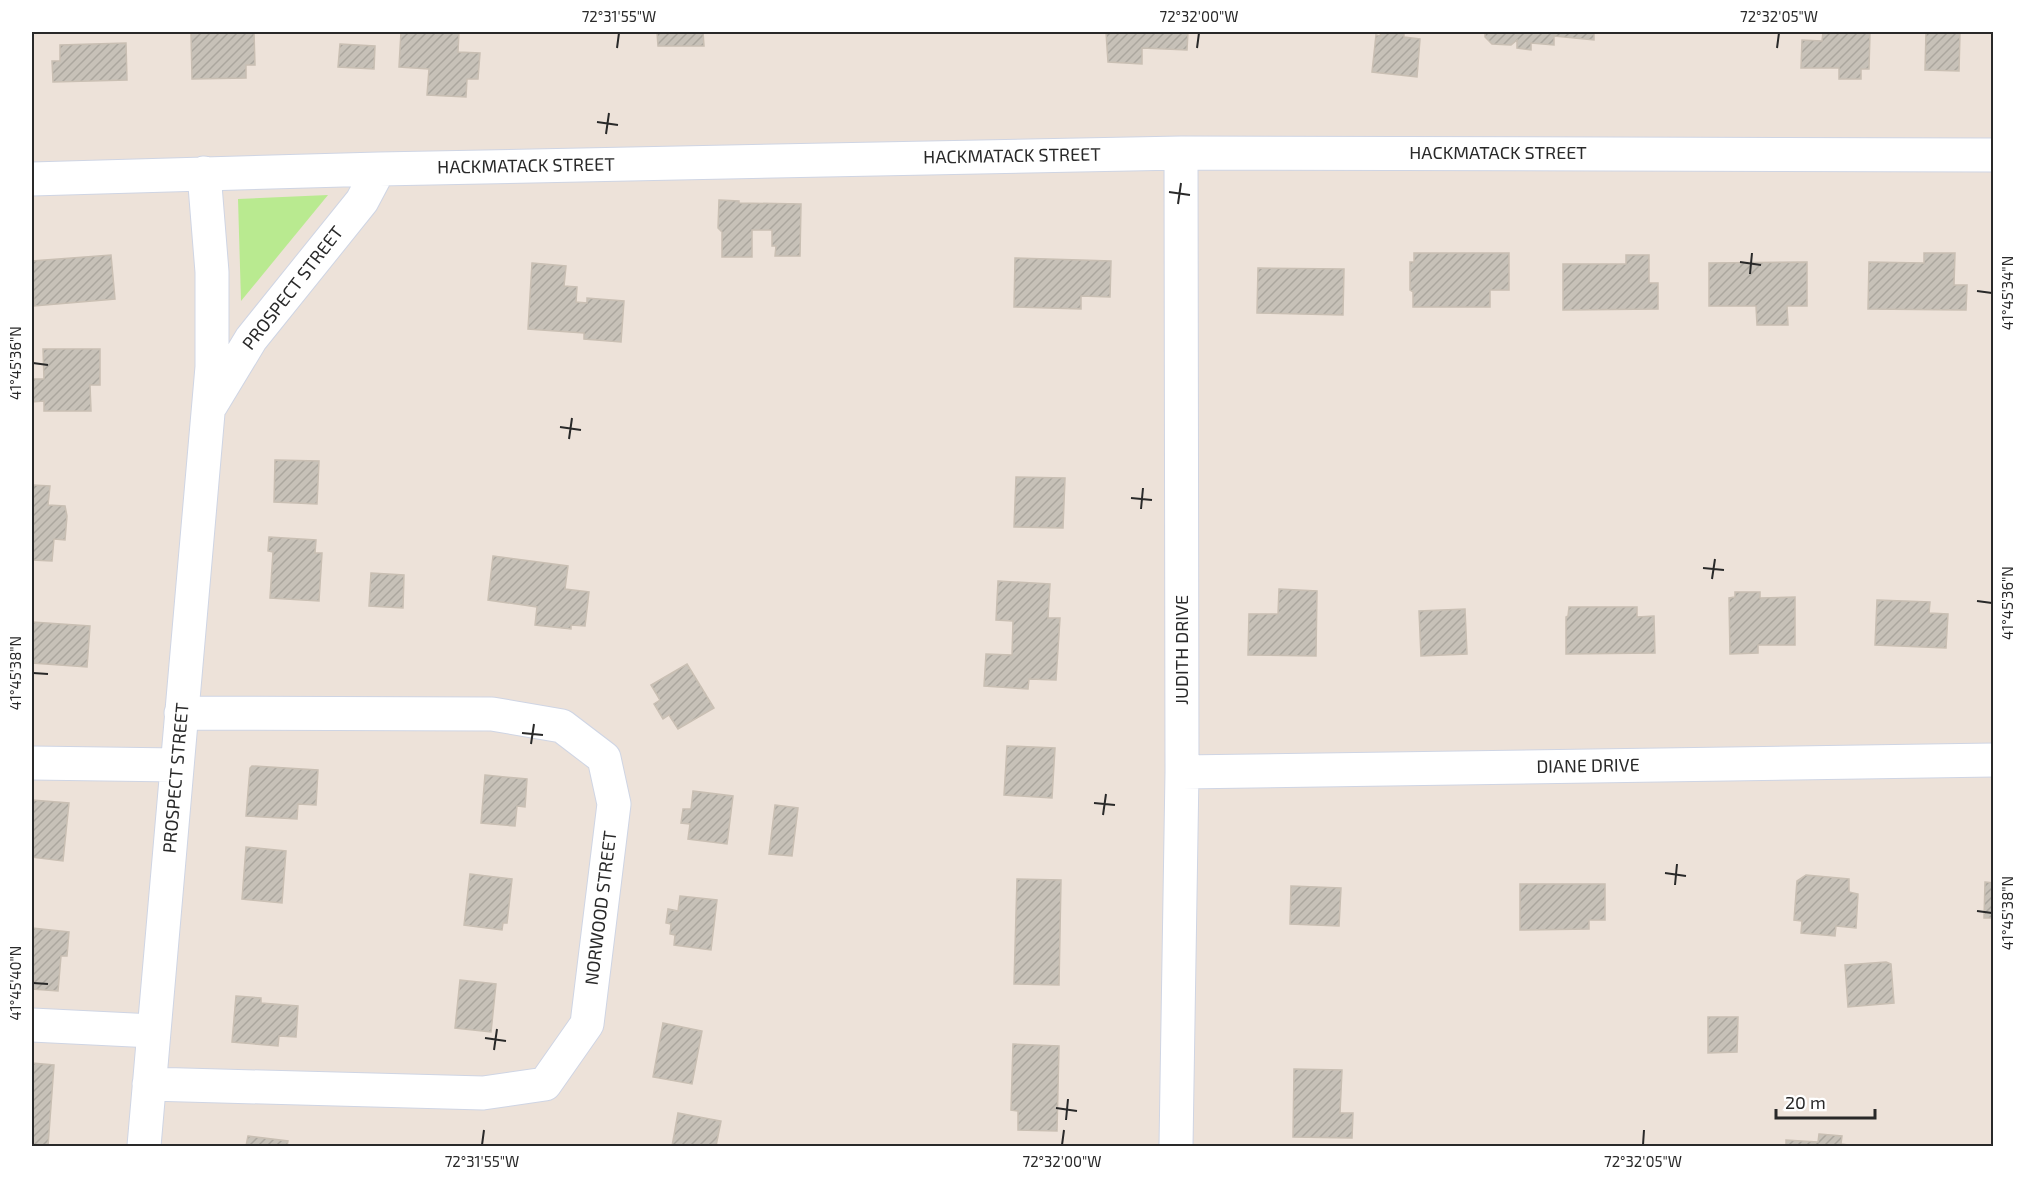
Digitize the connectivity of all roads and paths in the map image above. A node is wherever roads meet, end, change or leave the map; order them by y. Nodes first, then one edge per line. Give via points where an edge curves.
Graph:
1 (1181, 153) junction
2 (1994, 155) edge
3 (379, 169) junction
4 (204, 173) junction
5 (32, 179) edge
6 (208, 409) junction
7 (181, 713) junction
8 (1994, 760) edge
9 (32, 763) edge
10 (177, 765) junction
11 (1182, 772) junction
12 (32, 1025) edge
13 (153, 1031) junction
14 (149, 1084) junction
15 (144, 1146) edge
16 (1176, 1146) edge

1 - 2 street, HACKMATACK STREET
1 - 3 street, HACKMATACK STREET
1 - 11 street, JUDITH DRIVE
3 - 4 street, HACKMATACK STREET
3 - 6 street, PROSPECT STREET via 362,201 251,339
4 - 5 street, HACKMATACK STREET
4 - 6 street, PROSPECT STREET via 212,272
6 - 7 street, PROSPECT STREET
7 - 10 street, PROSPECT STREET
7 - 14 street, NORWOOD STREET via 492,714 562,726 604,758 614,804 587,1024 545,1084 483,1093
8 - 11 street, DIANE DRIVE
9 - 10 street
10 - 13 street, PROSPECT STREET
11 - 16 street, JUDITH DRIVE
12 - 13 street
13 - 14 street, PROSPECT STREET
14 - 15 street, PROSPECT STREET

